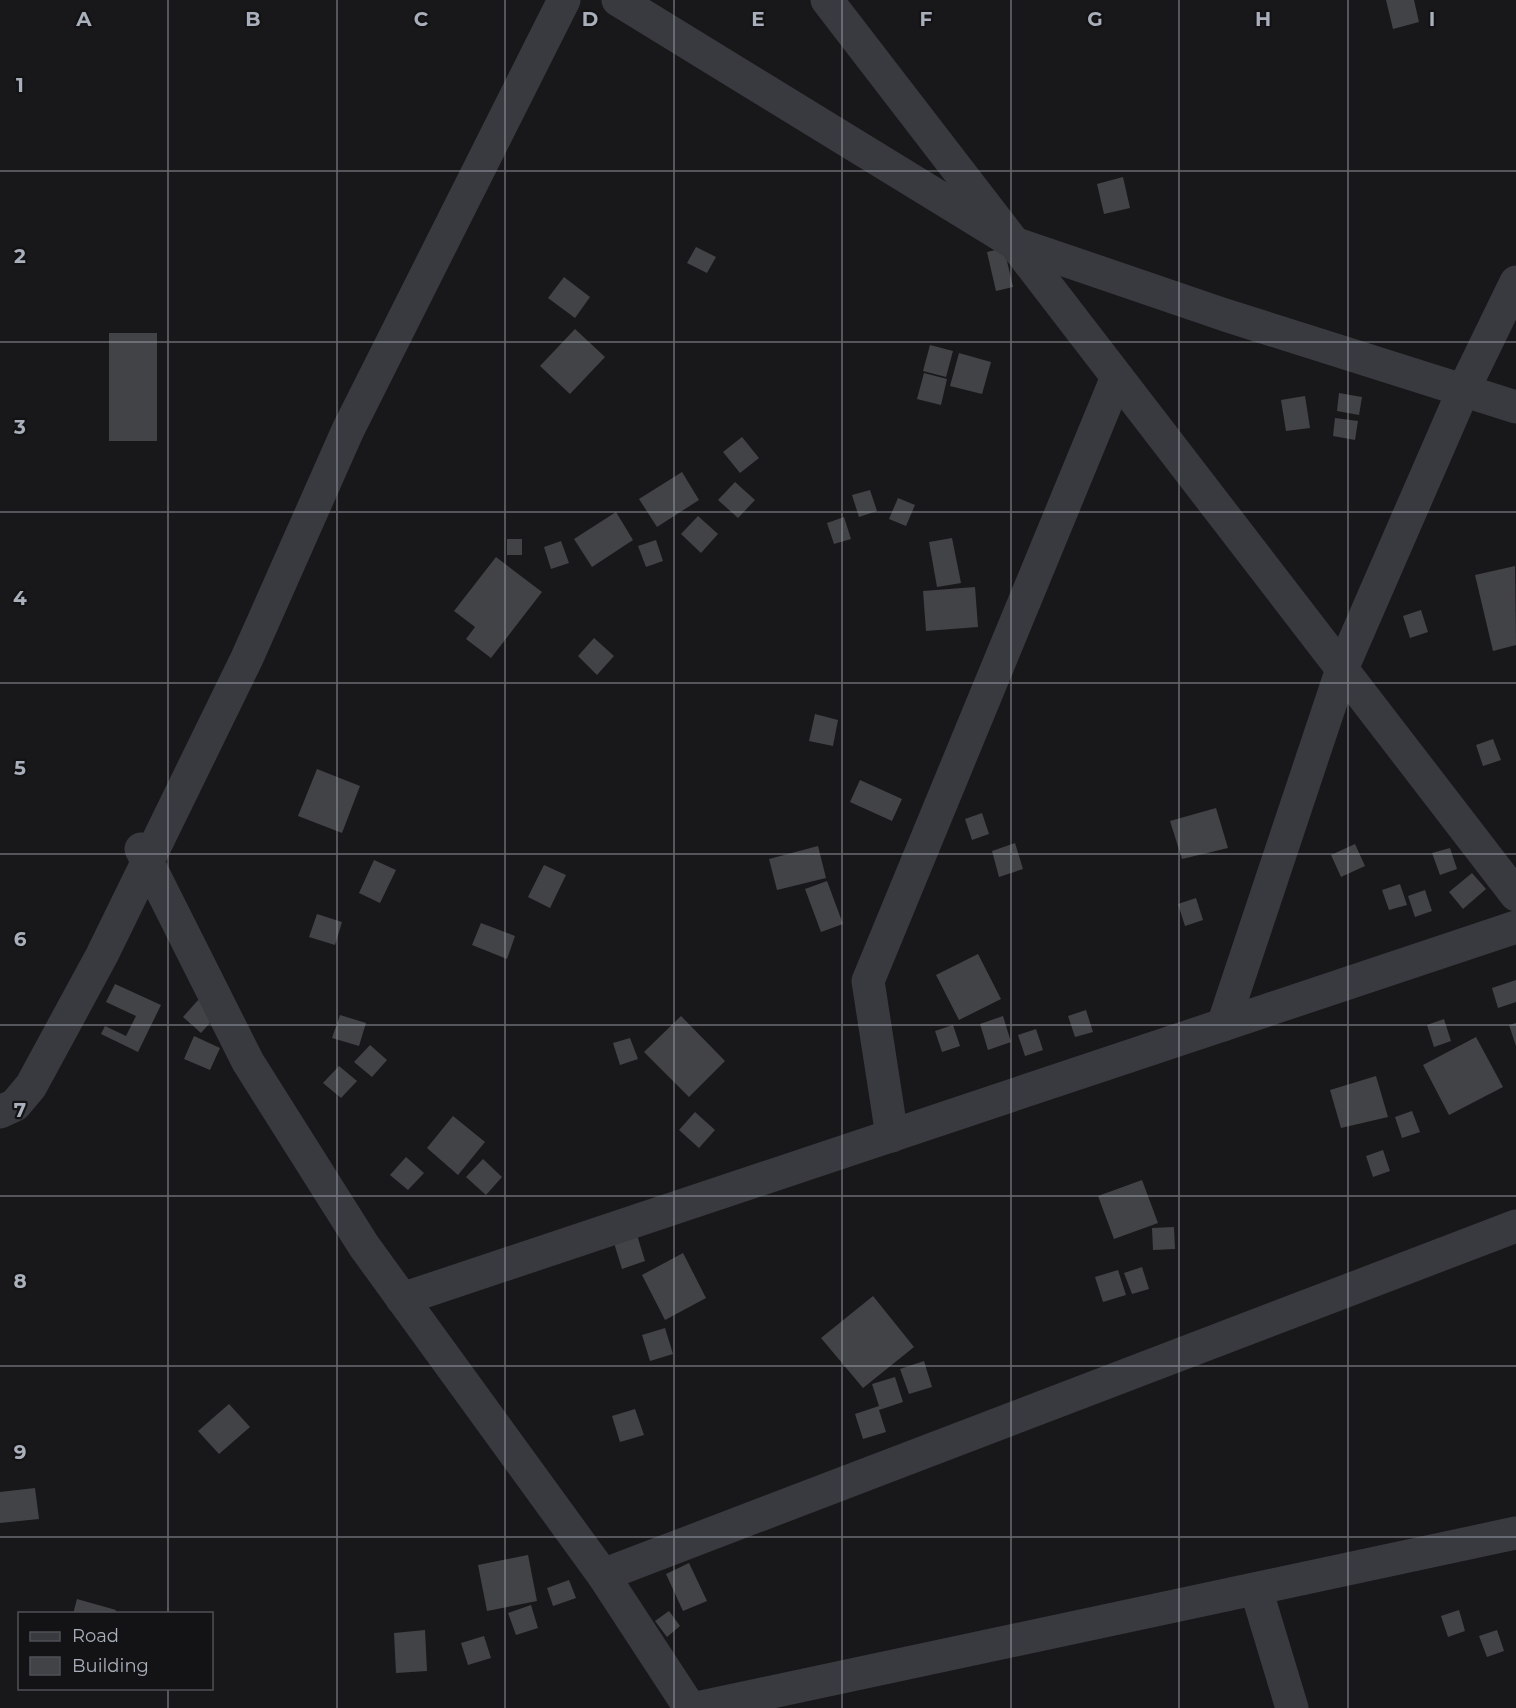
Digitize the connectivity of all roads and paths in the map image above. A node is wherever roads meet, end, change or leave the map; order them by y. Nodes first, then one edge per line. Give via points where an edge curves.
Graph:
1 (564, 0) edge
2 (618, 0) edge
3 (827, 0) edge
4 (1014, 243) junction
5 (1516, 282) edge
6 (1117, 377) junction
7 (1463, 390) junction
8 (1516, 407) edge
9 (1342, 669) junction
10 (143, 854) junction
11 (1516, 895) edge
12 (1516, 927) edge
13 (1223, 1025) junction
14 (0, 1112) edge
15 (892, 1136) junction
16 (1516, 1226) edge
17 (402, 1299) junction
18 (1516, 1533) edge
19 (603, 1575) junction
20 (1256, 1589) junction
21 (690, 1708) edge
22 (697, 1708) edge
23 (1292, 1708) edge

1 - 10 street via 348,430 247,658
2 - 4 street
3 - 4 street
4 - 6 street
4 - 7 street
5 - 7 street
6 - 9 street
6 - 15 street via 868,981
7 - 8 street
7 - 9 street
9 - 11 street
9 - 13 street
10 - 14 street via 102,955 31,1086 15,1105
10 - 17 street via 248,1062 363,1246
12 - 13 street
13 - 15 street
15 - 17 street
16 - 19 street
17 - 19 street
18 - 20 street
19 - 21 street
20 - 22 street
20 - 23 street

